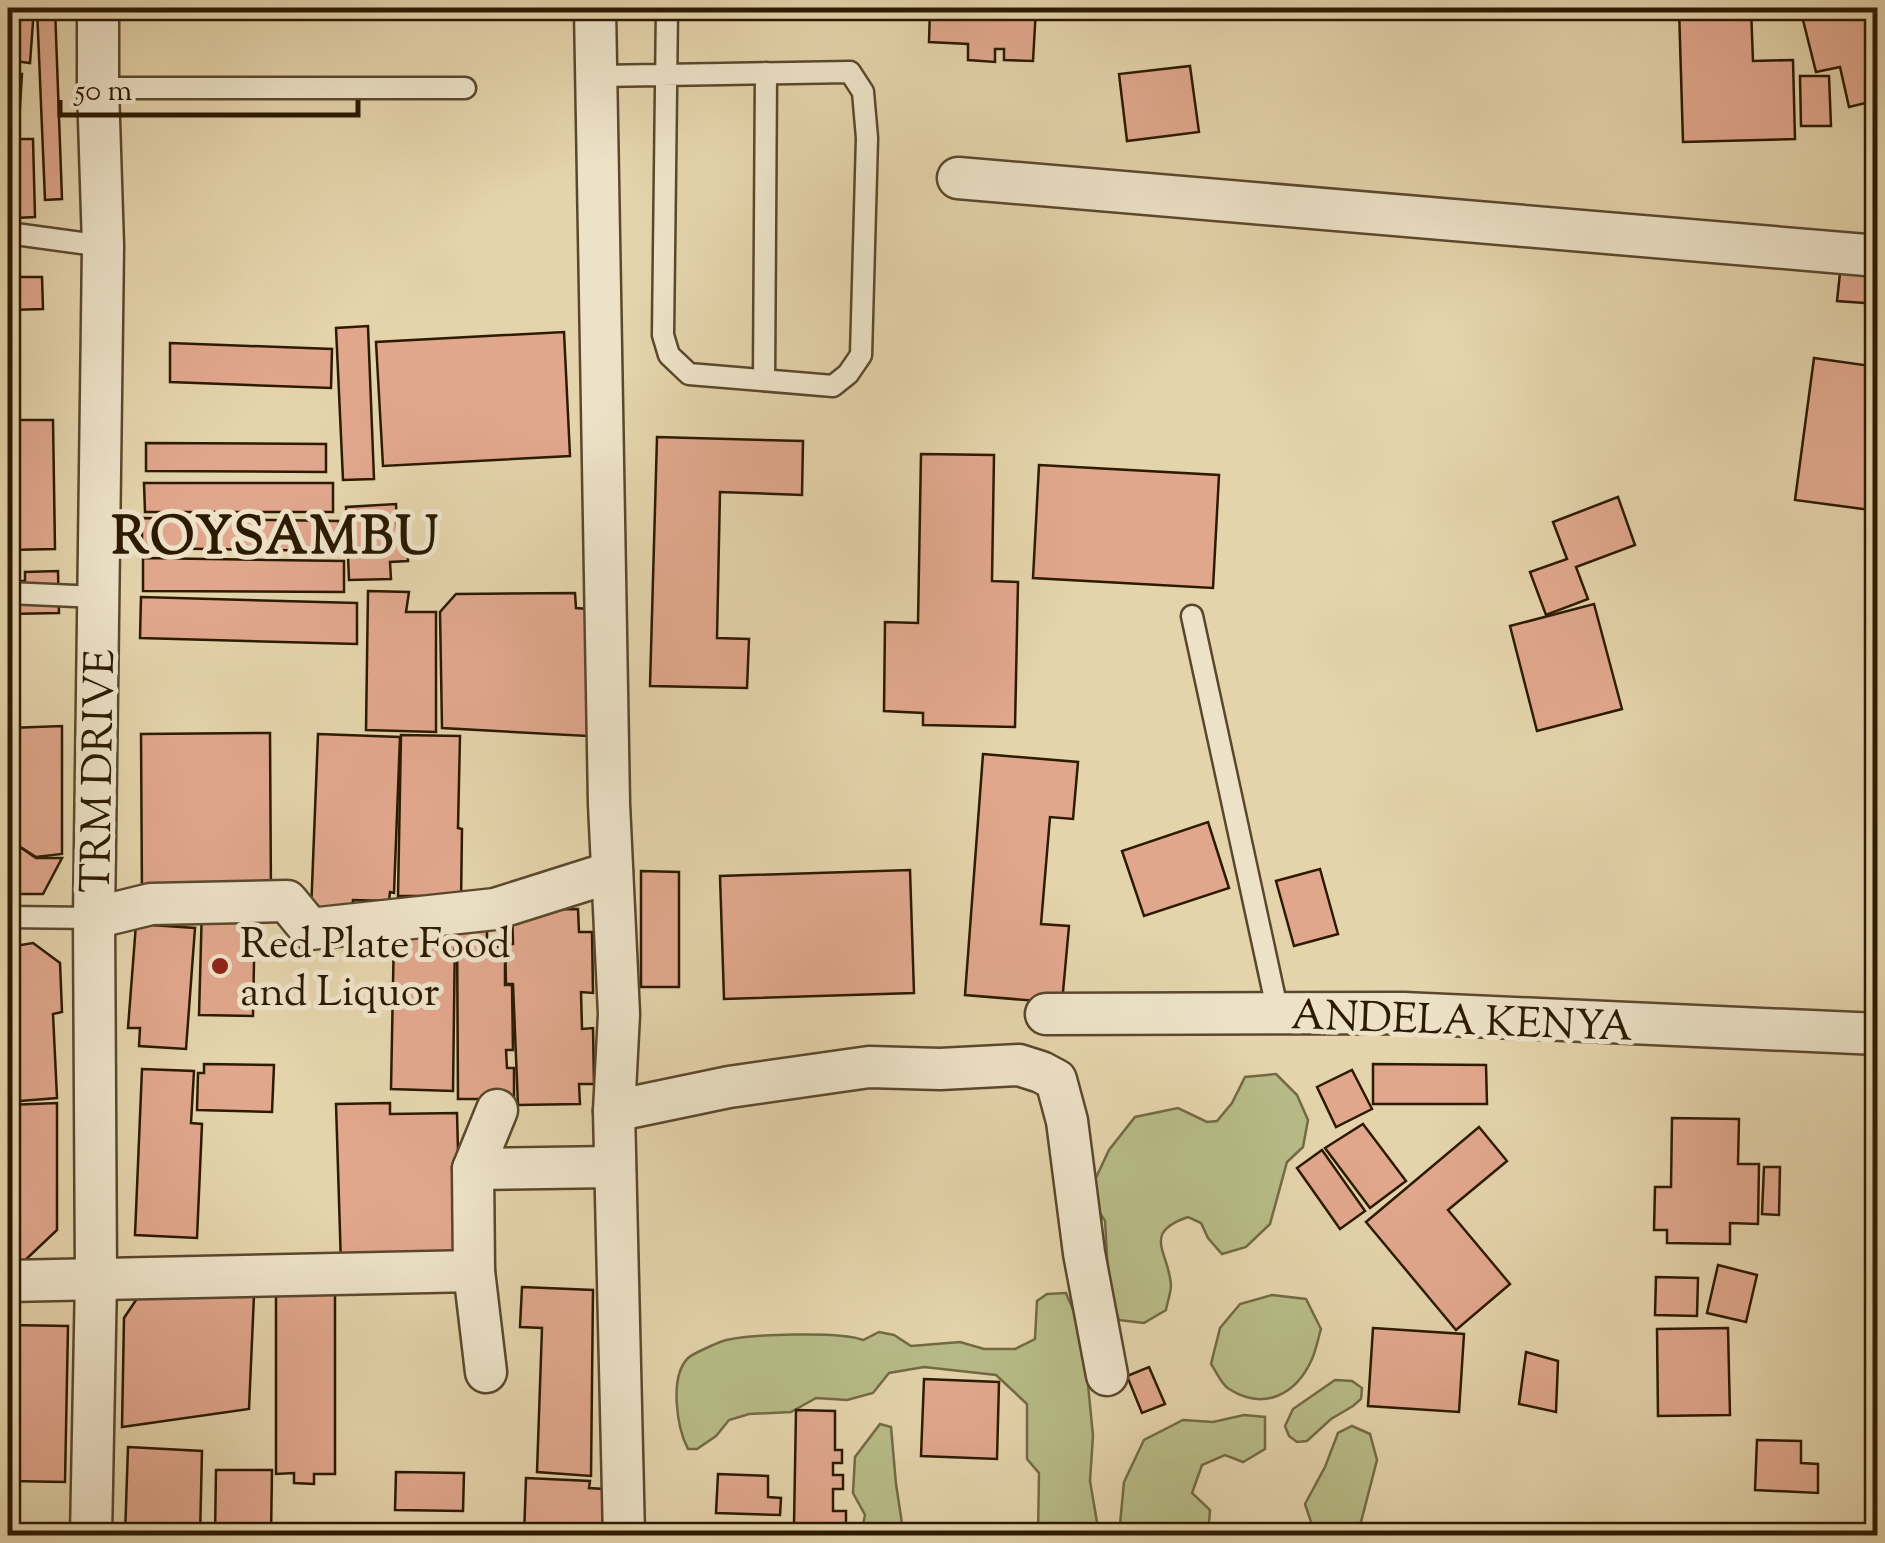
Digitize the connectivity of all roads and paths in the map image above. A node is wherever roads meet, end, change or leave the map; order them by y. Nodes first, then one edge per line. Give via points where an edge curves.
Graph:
1 (98, 8) edge
2 (596, 8) edge
3 (666, 8) edge
4 (766, 74) junction
5 (664, 75) junction
6 (596, 76) junction
7 (98, 88) junction
8 (465, 88) dead end
9 (958, 178) dead end
10 (8, 233) edge
11 (103, 246) junction
12 (1878, 256) edge
13 (764, 380) junction
14 (8, 593) edge
15 (98, 597) junction
16 (1192, 616) dead end
17 (612, 872) junction
18 (8, 917) edge
19 (94, 918) junction
20 (1278, 1013) junction
21 (1046, 1014) dead end
22 (1878, 1034) edge
23 (498, 1110) dead end
24 (614, 1111) junction
25 (616, 1167) junction
26 (473, 1170) junction
27 (474, 1271) junction
28 (96, 1279) junction
29 (8, 1280) edge
30 (486, 1372) dead end
31 (1107, 1374) dead end
32 (92, 1536) edge
33 (624, 1536) edge

1 - 7 street, TRM DRIVE
2 - 6 street
3 - 5 lane
4 - 5 lane
4 - 13 lane
4 - 13 lane via 850,72 863,92 867,138 861,355 833,386
5 - 6 lane
5 - 13 lane via 669,355 689,374
6 - 17 street
7 - 8 lane
7 - 11 street, TRM DRIVE
9 - 12 street
10 - 11 lane
11 - 15 street, TRM DRIVE
14 - 15 lane
15 - 19 street, TRM DRIVE
16 - 20 lane
17 - 19 street via 495,909 310,929 287,901 151,904
17 - 24 street via 619,1014
18 - 19 lane
19 - 28 street, TRM DRIVE
20 - 21 street, ANDELA KENYA
20 - 22 street, ANDELA KENYA
23 - 26 street
24 - 25 street
24 - 31 street via 869,1067 1019,1066 1056,1080
25 - 26 street
25 - 33 street
26 - 27 street
27 - 28 street
27 - 30 street
28 - 29 street
28 - 32 street, TRM DRIVE

